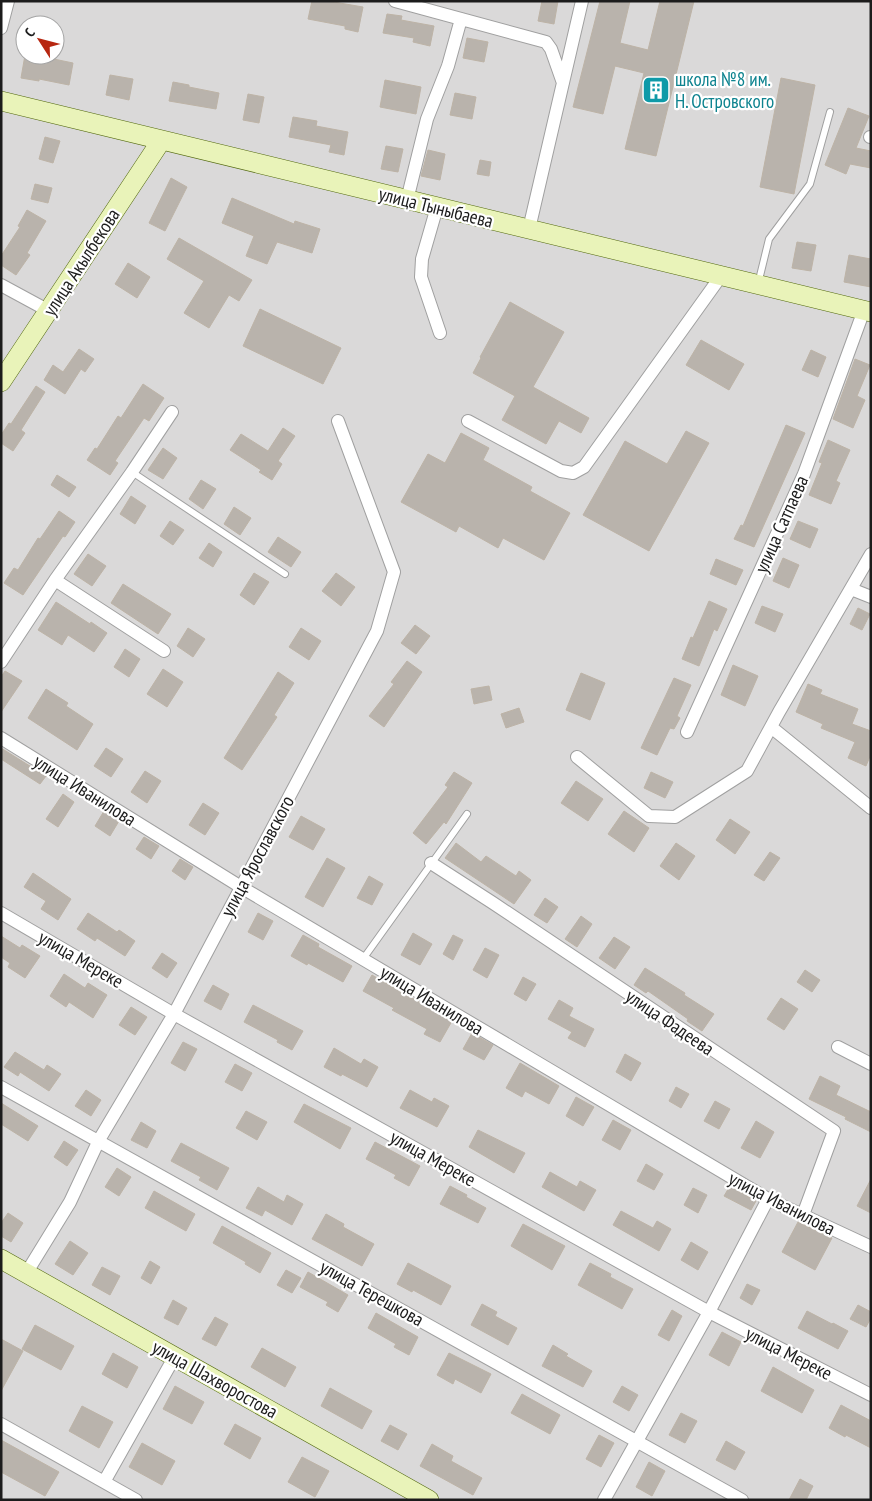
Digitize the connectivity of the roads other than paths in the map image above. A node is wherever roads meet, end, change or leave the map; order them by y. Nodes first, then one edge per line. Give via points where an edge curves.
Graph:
1 (8, 1) edge
2 (396, 1) edge
3 (582, 1) edge
4 (461, 19) junction
5 (1, 28) edge
6 (563, 84) junction
7 (1, 101) edge
8 (830, 112) dead end
9 (161, 141) junction
10 (407, 200) junction
11 (437, 207) junction
12 (528, 229) junction
13 (721, 276) junction
14 (1, 285) edge
15 (758, 285) junction
16 (49, 311) junction
17 (867, 311) edge
18 (440, 333) dead end
19 (1, 382) edge
20 (172, 412) dead end
21 (468, 421) dead end
22 (338, 422) dead end
23 (132, 472) junction
24 (871, 554) edge
25 (285, 574) dead end
26 (55, 580) junction
27 (851, 589) junction
28 (871, 597) edge
29 (164, 651) dead end
30 (2, 659) edge
31 (771, 727) junction
32 (687, 732) dead end
33 (1, 738) edge
34 (577, 757) dead end
35 (871, 808) edge
36 (467, 814) dead end
37 (432, 864) junction
38 (241, 887) junction
39 (1, 913) edge
40 (363, 959) junction
41 (174, 1014) junction
42 (838, 1047) dead end
43 (871, 1064) edge
44 (1, 1087) edge
45 (99, 1140) junction
46 (768, 1199) junction
47 (803, 1215) junction
48 (871, 1247) edge
49 (1, 1259) edge
50 (27, 1272) junction
51 (708, 1312) junction
52 (175, 1356) junction
53 (871, 1395) edge
54 (1, 1424) edge
55 (636, 1440) junction
56 (104, 1482) junction
57 (136, 1500) edge
58 (429, 1500) edge
59 (604, 1500) edge
60 (742, 1500) edge

1 - 5 street
2 - 4 street
3 - 6 street
4 - 6 street via 546,42
4 - 10 street via 448,66 427,119
6 - 12 street
7 - 9 street, улица Тыныбаева
8 - 15 lane via 810,184 769,239
9 - 10 street, улица Тыныбаева
9 - 16 street, улица Акылбекова
10 - 11 street, улица Тыныбаева
11 - 12 street, улица Тыныбаева
11 - 18 street via 420,277
12 - 13 street, улица Тыныбаева
13 - 15 street, улица Тыныбаева
13 - 21 street via 584,467 572,473 561,471
14 - 16 street
15 - 17 street, улица Тыныбаева
16 - 19 street, улица Акылбекова
17 - 32 street, улица Сатпаева via 804,474
20 - 23 street
22 - 38 street, улица Ярославского via 394,572 377,630
23 - 25 lane
23 - 26 street
24 - 27 street
26 - 29 street
26 - 30 street
27 - 28 street
27 - 31 street
31 - 34 street via 747,771 675,817 649,816
31 - 35 street
33 - 38 street, улица Иванилова
36 - 37 lane
37 - 40 lane
37 - 47 street, улица Фадеева via 834,1131
38 - 40 street, улица Иванилова
38 - 41 street, улица Ярославского
39 - 41 street, улица Мереке
40 - 46 street, улица Иванилова
41 - 45 street, улица Ярославского
41 - 51 street, улица Мереке
42 - 43 street
44 - 45 street, улица Терешкова
45 - 50 street, улица Ярославского via 70,1202
45 - 55 street, улица Терешкова
46 - 47 street, улица Иванилова
46 - 51 street
47 - 48 street, улица Иванилова
49 - 50 street, улица Шахворостова
50 - 52 street, улица Шахворостова
51 - 53 street, улица Мереке
51 - 55 street
52 - 56 street
52 - 58 street, улица Шахворостова
54 - 56 street
55 - 59 street
55 - 60 street, улица Терешкова
56 - 57 street

